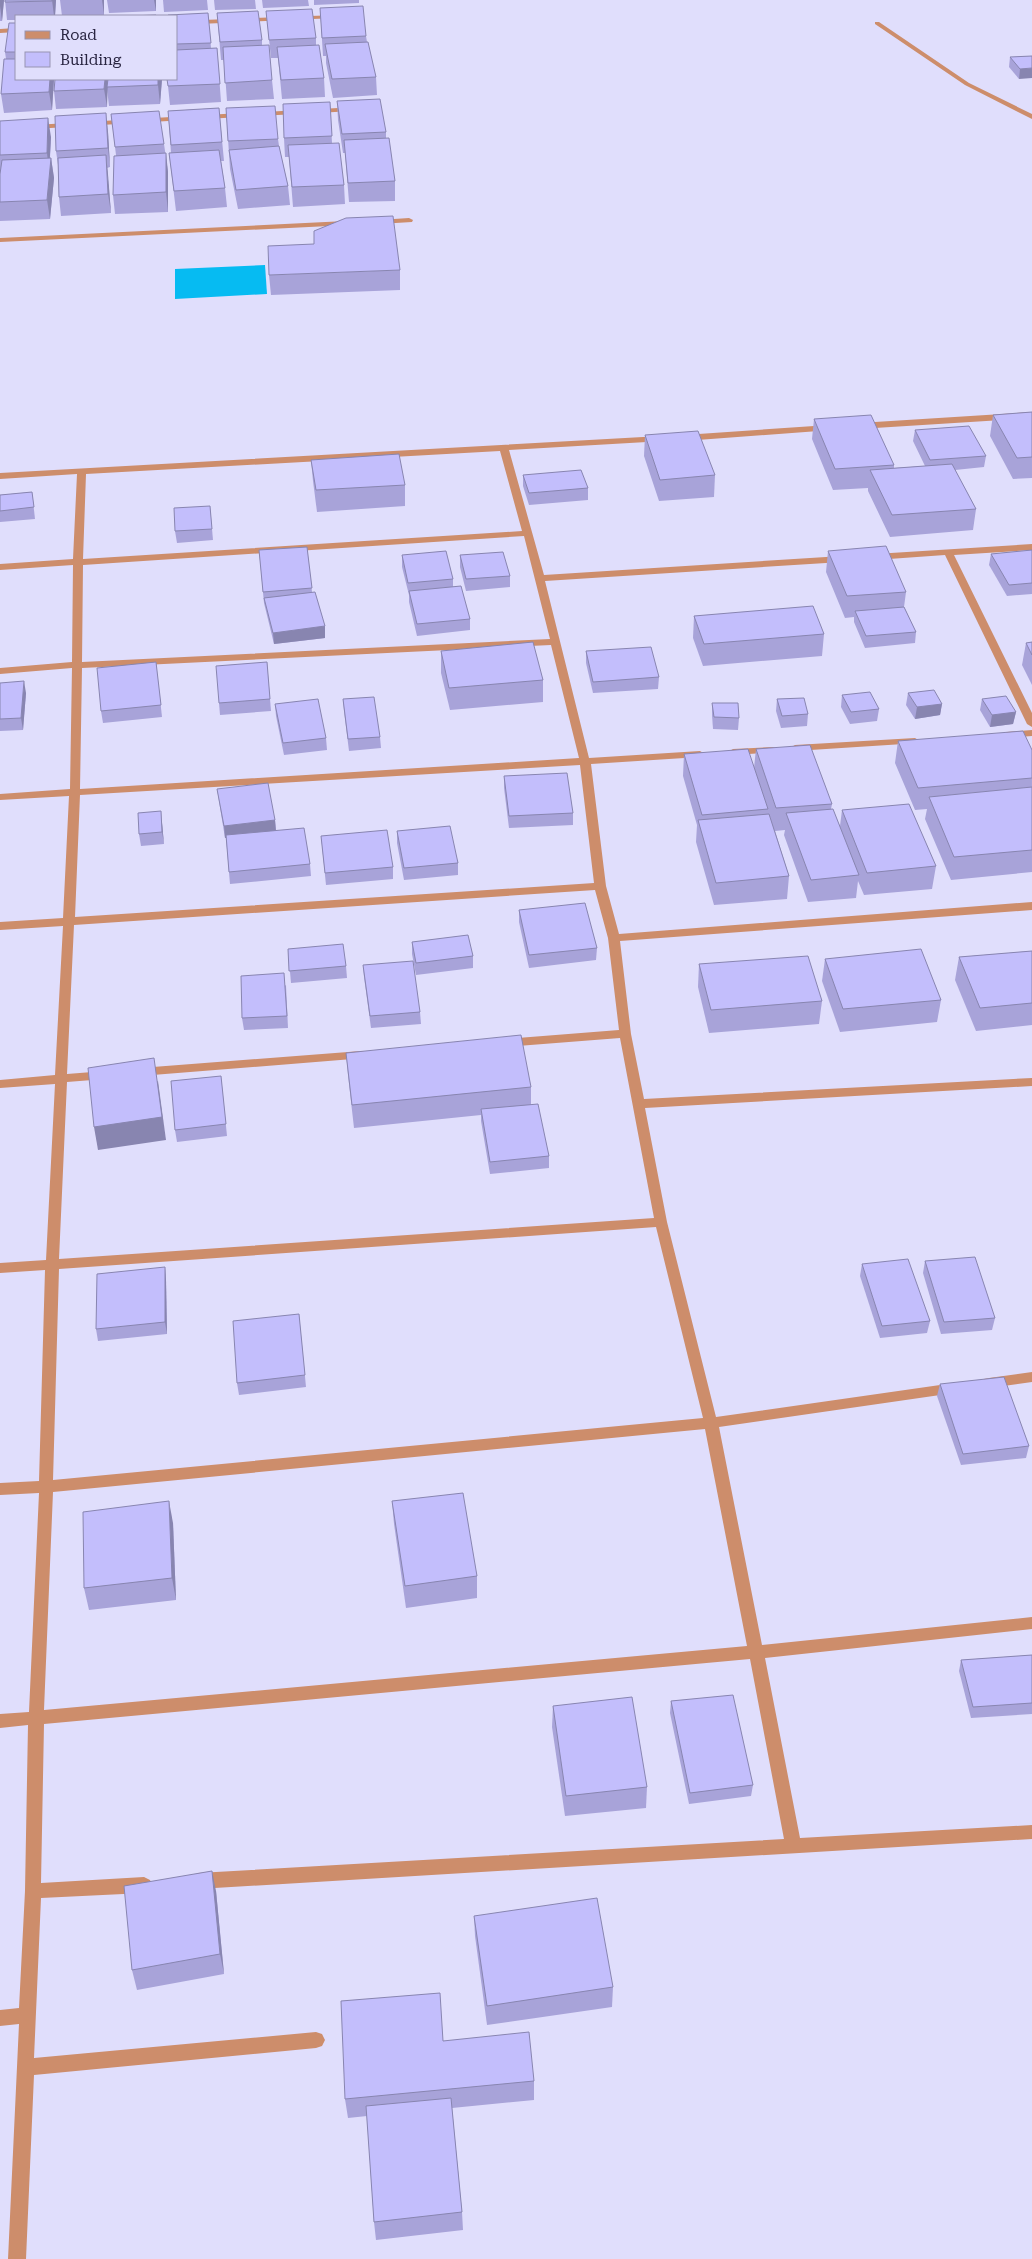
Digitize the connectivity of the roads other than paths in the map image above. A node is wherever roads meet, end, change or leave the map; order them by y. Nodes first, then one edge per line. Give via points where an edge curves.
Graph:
1 (344, 16) edge
2 (877, 22) dead end
3 (178, 23) edge
4 (15, 30) edge
5 (0, 31) edge
6 (359, 108) edge
7 (1032, 117) edge
8 (189, 118) edge
9 (199, 118) edge
10 (0, 129) edge
11 (409, 220) dead end
12 (369, 222) edge
13 (359, 223) edge
14 (0, 240) edge
15 (1032, 415) edge
16 (504, 448) junction
17 (82, 471) junction
18 (0, 476) edge
19 (528, 533) junction
20 (1032, 547) edge
21 (948, 552) junction
22 (869, 557) edge
23 (849, 559) edge
24 (78, 561) junction
25 (0, 567) edge
26 (540, 578) junction
27 (556, 642) junction
28 (77, 665) junction
29 (0, 672) edge
30 (1032, 724) edge
31 (1032, 733) edge
32 (992, 736) edge
33 (923, 740) edge
34 (585, 762) junction
35 (75, 791) junction
36 (0, 797) edge
37 (600, 886) junction
38 (1032, 906) edge
39 (68, 921) junction
40 (0, 926) edge
41 (614, 938) junction
42 (625, 1034) junction
43 (496, 1044) edge
44 (378, 1053) edge
45 (61, 1078) junction
46 (1032, 1082) edge
47 (0, 1084) edge
48 (638, 1104) junction
49 (661, 1222) junction
50 (52, 1264) junction
51 (0, 1268) edge
52 (1032, 1377) edge
53 (711, 1424) junction
54 (46, 1487) junction
55 (0, 1488) edge
56 (1032, 1623) edge
57 (756, 1652) junction
58 (36, 1718) junction
59 (0, 1721) edge
60 (1032, 1832) edge
61 (794, 1847) junction
62 (181, 1882) edge
63 (162, 1884) edge
64 (33, 1891) junction
65 (28, 2015) junction
66 (0, 2018) edge
67 (316, 2040) dead end
68 (25, 2067) junction
69 (17, 2259) edge

1 - 3 street
2 - 7 street via 967,84
4 - 5 street
6 - 9 street
8 - 10 street
11 - 12 street
13 - 14 street
15 - 16 street
16 - 17 street
16 - 19 street
17 - 18 street
17 - 24 street
19 - 24 street
19 - 26 street
20 - 21 street
21 - 22 street
21 - 30 street
23 - 26 street
24 - 25 street
24 - 28 street
26 - 27 street
27 - 28 street
27 - 34 street
28 - 29 street
28 - 35 street
31 - 32 street
33 - 34 street
34 - 35 street
34 - 37 street
35 - 36 street
35 - 39 street
37 - 39 street
37 - 41 street
38 - 41 street
39 - 40 street
39 - 45 street
41 - 42 street
42 - 43 street
42 - 48 street
44 - 45 street
45 - 47 street
45 - 50 street
46 - 48 street
48 - 49 street
49 - 50 street
49 - 53 street
50 - 51 street
50 - 54 street
52 - 53 street
53 - 54 street
53 - 57 street
54 - 55 street
54 - 58 street
56 - 57 street
57 - 58 street
57 - 61 street
58 - 59 street
58 - 64 street
60 - 61 street
61 - 62 street
63 - 64 street
64 - 65 street
65 - 66 street
65 - 68 street
67 - 68 street
68 - 69 street

